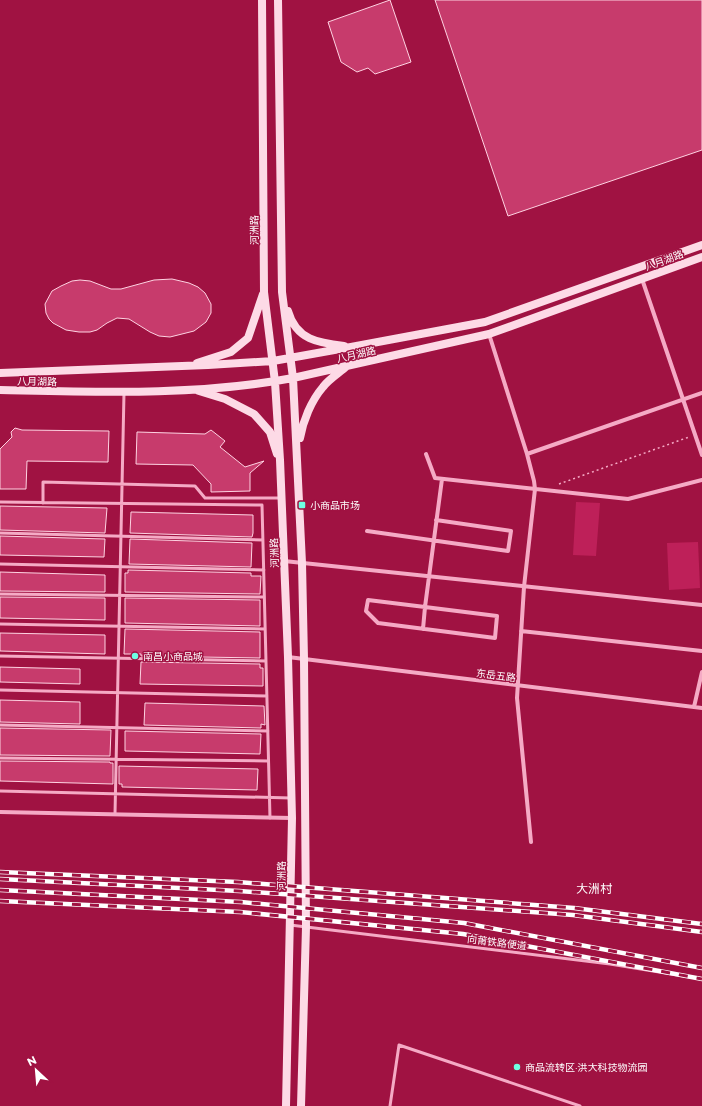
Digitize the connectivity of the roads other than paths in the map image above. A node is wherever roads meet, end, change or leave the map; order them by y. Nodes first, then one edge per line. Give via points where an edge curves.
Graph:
1 (262, 0) edge
2 (278, 0) edge
3 (702, 245) edge
4 (702, 257) edge
5 (642, 279) junction
6 (264, 292) junction
7 (282, 292) junction
8 (488, 334) junction
9 (351, 347) junction
10 (291, 358) junction
11 (273, 361) junction
12 (187, 366) junction
13 (347, 366) junction
14 (0, 373) edge
15 (294, 378) junction
16 (275, 382) junction
17 (193, 389) junction
18 (0, 390) edge
19 (124, 391) junction
20 (702, 393) edge
21 (683, 400) junction
22 (426, 454) dead end
23 (527, 454) junction
24 (297, 455) junction
25 (702, 455) edge
26 (281, 467) junction
27 (442, 479) junction
28 (702, 480) edge
29 (122, 485) junction
30 (535, 489) junction
31 (282, 498) junction
32 (0, 502) edge
33 (43, 503) junction
34 (122, 504) junction
35 (436, 520) junction
36 (367, 531) dead end
37 (0, 533) edge
38 (121, 536) junction
39 (263, 540) junction
40 (434, 541) junction
41 (284, 561) junction
42 (302, 563) junction
43 (0, 564) edge
44 (121, 567) junction
45 (264, 570) junction
46 (429, 577) junction
47 (524, 587) junction
48 (0, 594) edge
49 (120, 595) junction
50 (264, 597) junction
51 (702, 605) edge
52 (425, 607) junction
53 (0, 624) edge
54 (120, 626) junction
55 (265, 629) junction
56 (422, 629) junction
57 (521, 631) junction
58 (702, 651) edge
59 (0, 656) edge
60 (288, 658) junction
61 (119, 659) junction
62 (304, 659) junction
63 (266, 661) junction
64 (702, 672) edge
65 (518, 686) junction
66 (0, 690) edge
67 (118, 693) junction
68 (267, 696) junction
69 (694, 707) junction
70 (702, 708) edge
71 (0, 725) edge
72 (118, 728) junction
73 (268, 731) junction
74 (0, 758) edge
75 (117, 759) junction
76 (268, 761) junction
77 (0, 791) edge
78 (117, 793) junction
79 (269, 797) junction
80 (291, 798) junction
81 (0, 812) edge
82 (115, 814) junction
83 (270, 818) junction
84 (292, 818) junction
85 (531, 842) dead end
86 (290, 925) junction
87 (306, 927) junction
88 (702, 979) edge
89 (286, 1106) edge
90 (300, 1106) edge
91 (390, 1106) edge
92 (580, 1106) edge

1 - 6 main road, 河洲路
2 - 7 main road
3 - 9 main road, 八月湖路 via 485,322
4 - 5 main road, 八月湖路
5 - 8 main road, 八月湖路
5 - 21 street
6 - 11 main road, 河洲路
6 - 12 main road via 248,338 231,352
7 - 9 main road via 290,318 304,336 318,343
7 - 10 main road
8 - 13 main road, 八月湖路
8 - 23 street
9 - 10 main road, 八月湖路
10 - 11 main road, 八月湖路
10 - 15 main road
11 - 12 main road, 八月湖路
11 - 16 main road, 河洲路
12 - 14 main road, 八月湖路
13 - 15 main road, 八月湖路
13 - 24 main road via 323,387 308,411 301,428
15 - 16 main road, 八月湖路
15 - 24 main road
16 - 17 main road, 八月湖路
16 - 26 main road, 河洲路
17 - 19 main road, 八月湖路
17 - 26 main road via 254,414 270,432
18 - 19 main road, 八月湖路
19 - 29 lane
20 - 21 street
21 - 23 street
21 - 25 street
22 - 27 street via 435,478
23 - 30 street
24 - 42 main road
26 - 31 main road, 河洲路
27 - 30 street
27 - 35 street
28 - 30 street via 628,499
29 - 31 lane via 195,486 205,498
29 - 33 lane via 43,482
29 - 34 lane
30 - 47 street
31 - 41 main road, 河洲路
32 - 33 lane
33 - 34 lane
34 - 38 lane
34 - 39 lane via 262,505
35 - 40 street
35 - 40 street via 511,531 508,551
36 - 40 street
37 - 38 lane
38 - 39 lane
38 - 44 lane
39 - 45 lane
40 - 46 street
41 - 42 street
41 - 60 main road, 河洲路
42 - 46 street
42 - 62 main road
43 - 44 lane
44 - 45 lane
44 - 49 lane
45 - 50 lane
46 - 47 street
46 - 52 street
47 - 51 street
47 - 57 street
48 - 49 lane
49 - 50 lane
49 - 54 lane
50 - 55 lane
52 - 56 street
52 - 56 street via 368,600 366,611 378,623
52 - 56 street via 497,616 494,638
53 - 54 lane
54 - 55 lane
54 - 61 lane
55 - 63 lane
57 - 58 street
57 - 65 street
59 - 61 lane
60 - 62 street, 东岳五路
60 - 80 main road, 河洲路
61 - 63 lane
61 - 67 lane
62 - 65 street, 东岳五路
62 - 87 main road
63 - 68 lane
64 - 69 street
65 - 69 street, 东岳五路
65 - 85 street
66 - 67 lane
67 - 68 lane
67 - 72 lane
68 - 73 lane
69 - 70 street, 东岳五路
71 - 72 lane
72 - 73 lane
72 - 75 lane
73 - 76 lane
74 - 75 lane
75 - 76 lane
75 - 78 lane
76 - 79 lane
77 - 78 lane
78 - 79 lane
78 - 82 lane
79 - 80 lane
79 - 83 lane
80 - 84 main road, 河洲路
81 - 82 street
82 - 83 street
83 - 84 street
84 - 86 main road, 河洲路
86 - 87 lane, 向莆铁路便道
86 - 89 main road, 河洲路
87 - 88 lane, 向莆铁路便道 via 610,964
87 - 90 main road
91 - 92 lane via 399,1045

